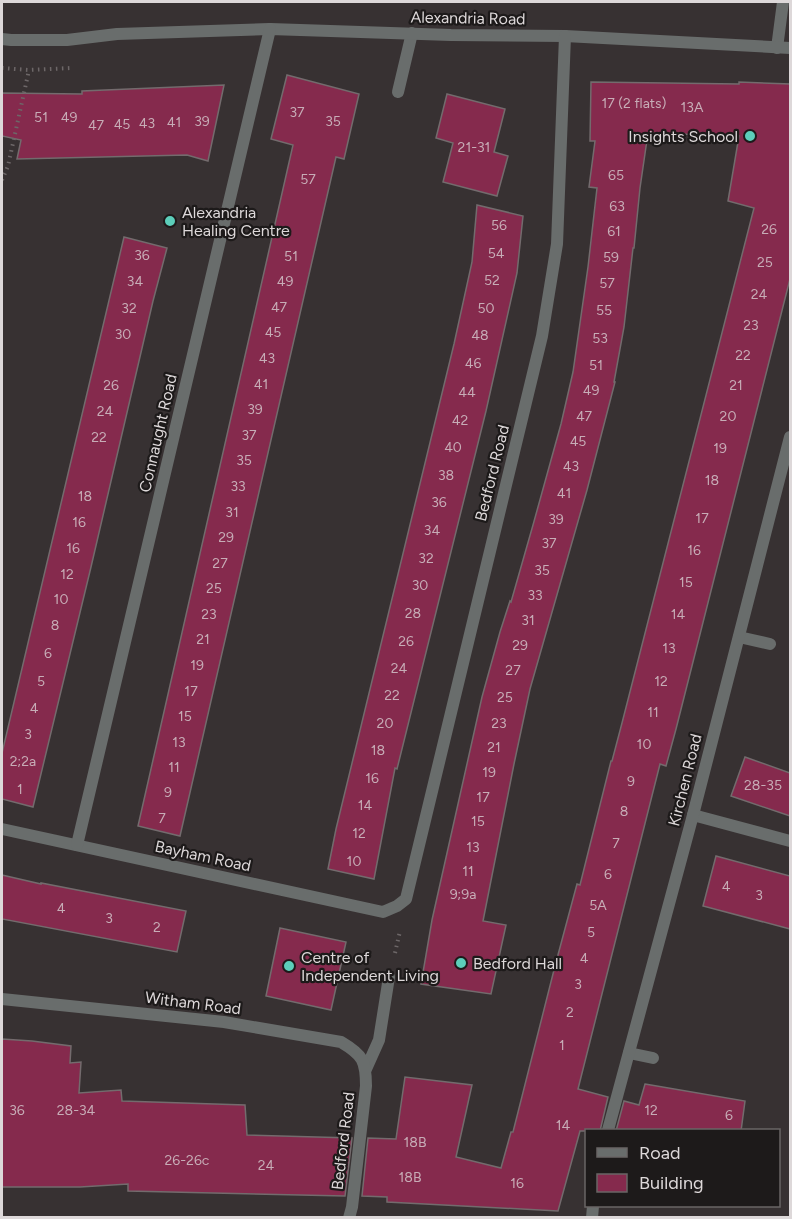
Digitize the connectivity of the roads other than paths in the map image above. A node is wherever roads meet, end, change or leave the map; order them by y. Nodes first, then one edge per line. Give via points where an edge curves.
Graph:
1 (783, 2) edge
2 (270, 29) junction
3 (412, 33) junction
4 (565, 36) junction
5 (2, 39) edge
6 (777, 48) junction
7 (790, 48) edge
8 (398, 92) dead end
9 (790, 437) edge
10 (739, 637) junction
11 (770, 644) dead end
12 (693, 815) junction
13 (2, 829) edge
14 (790, 841) edge
15 (77, 845) junction
16 (398, 906) joint
17 (389, 977) road end
18 (2, 999) edge
19 (629, 1053) junction
20 (653, 1058) dead end
21 (366, 1069) junction
22 (609, 1129) edge
23 (349, 1218) edge

1 - 6 street
2 - 3 street, Alexandria Road
2 - 5 street, Alexandria Road via 117,34 67,40
2 - 15 street, Connaught Road
3 - 4 street, Alexandria Road
3 - 8 street
4 - 6 street, Alexandria Road
4 - 16 street, Bedford Road via 557,244 542,336 406,899
6 - 7 street, Alexandria Road
9 - 10 street, Kirchen Road
10 - 11 street
10 - 12 street, Kirchen Road
12 - 14 street
12 - 19 street, Kirchen Road
13 - 15 street, Bayham Road
15 - 16 street, Bayham Road via 384,912
17 - 21 street via 379,1040
18 - 21 street, Witham Road via 224,1022 341,1042 358,1052
19 - 20 street
19 - 22 street, Kirchen Road
21 - 23 street, Bedford Road

